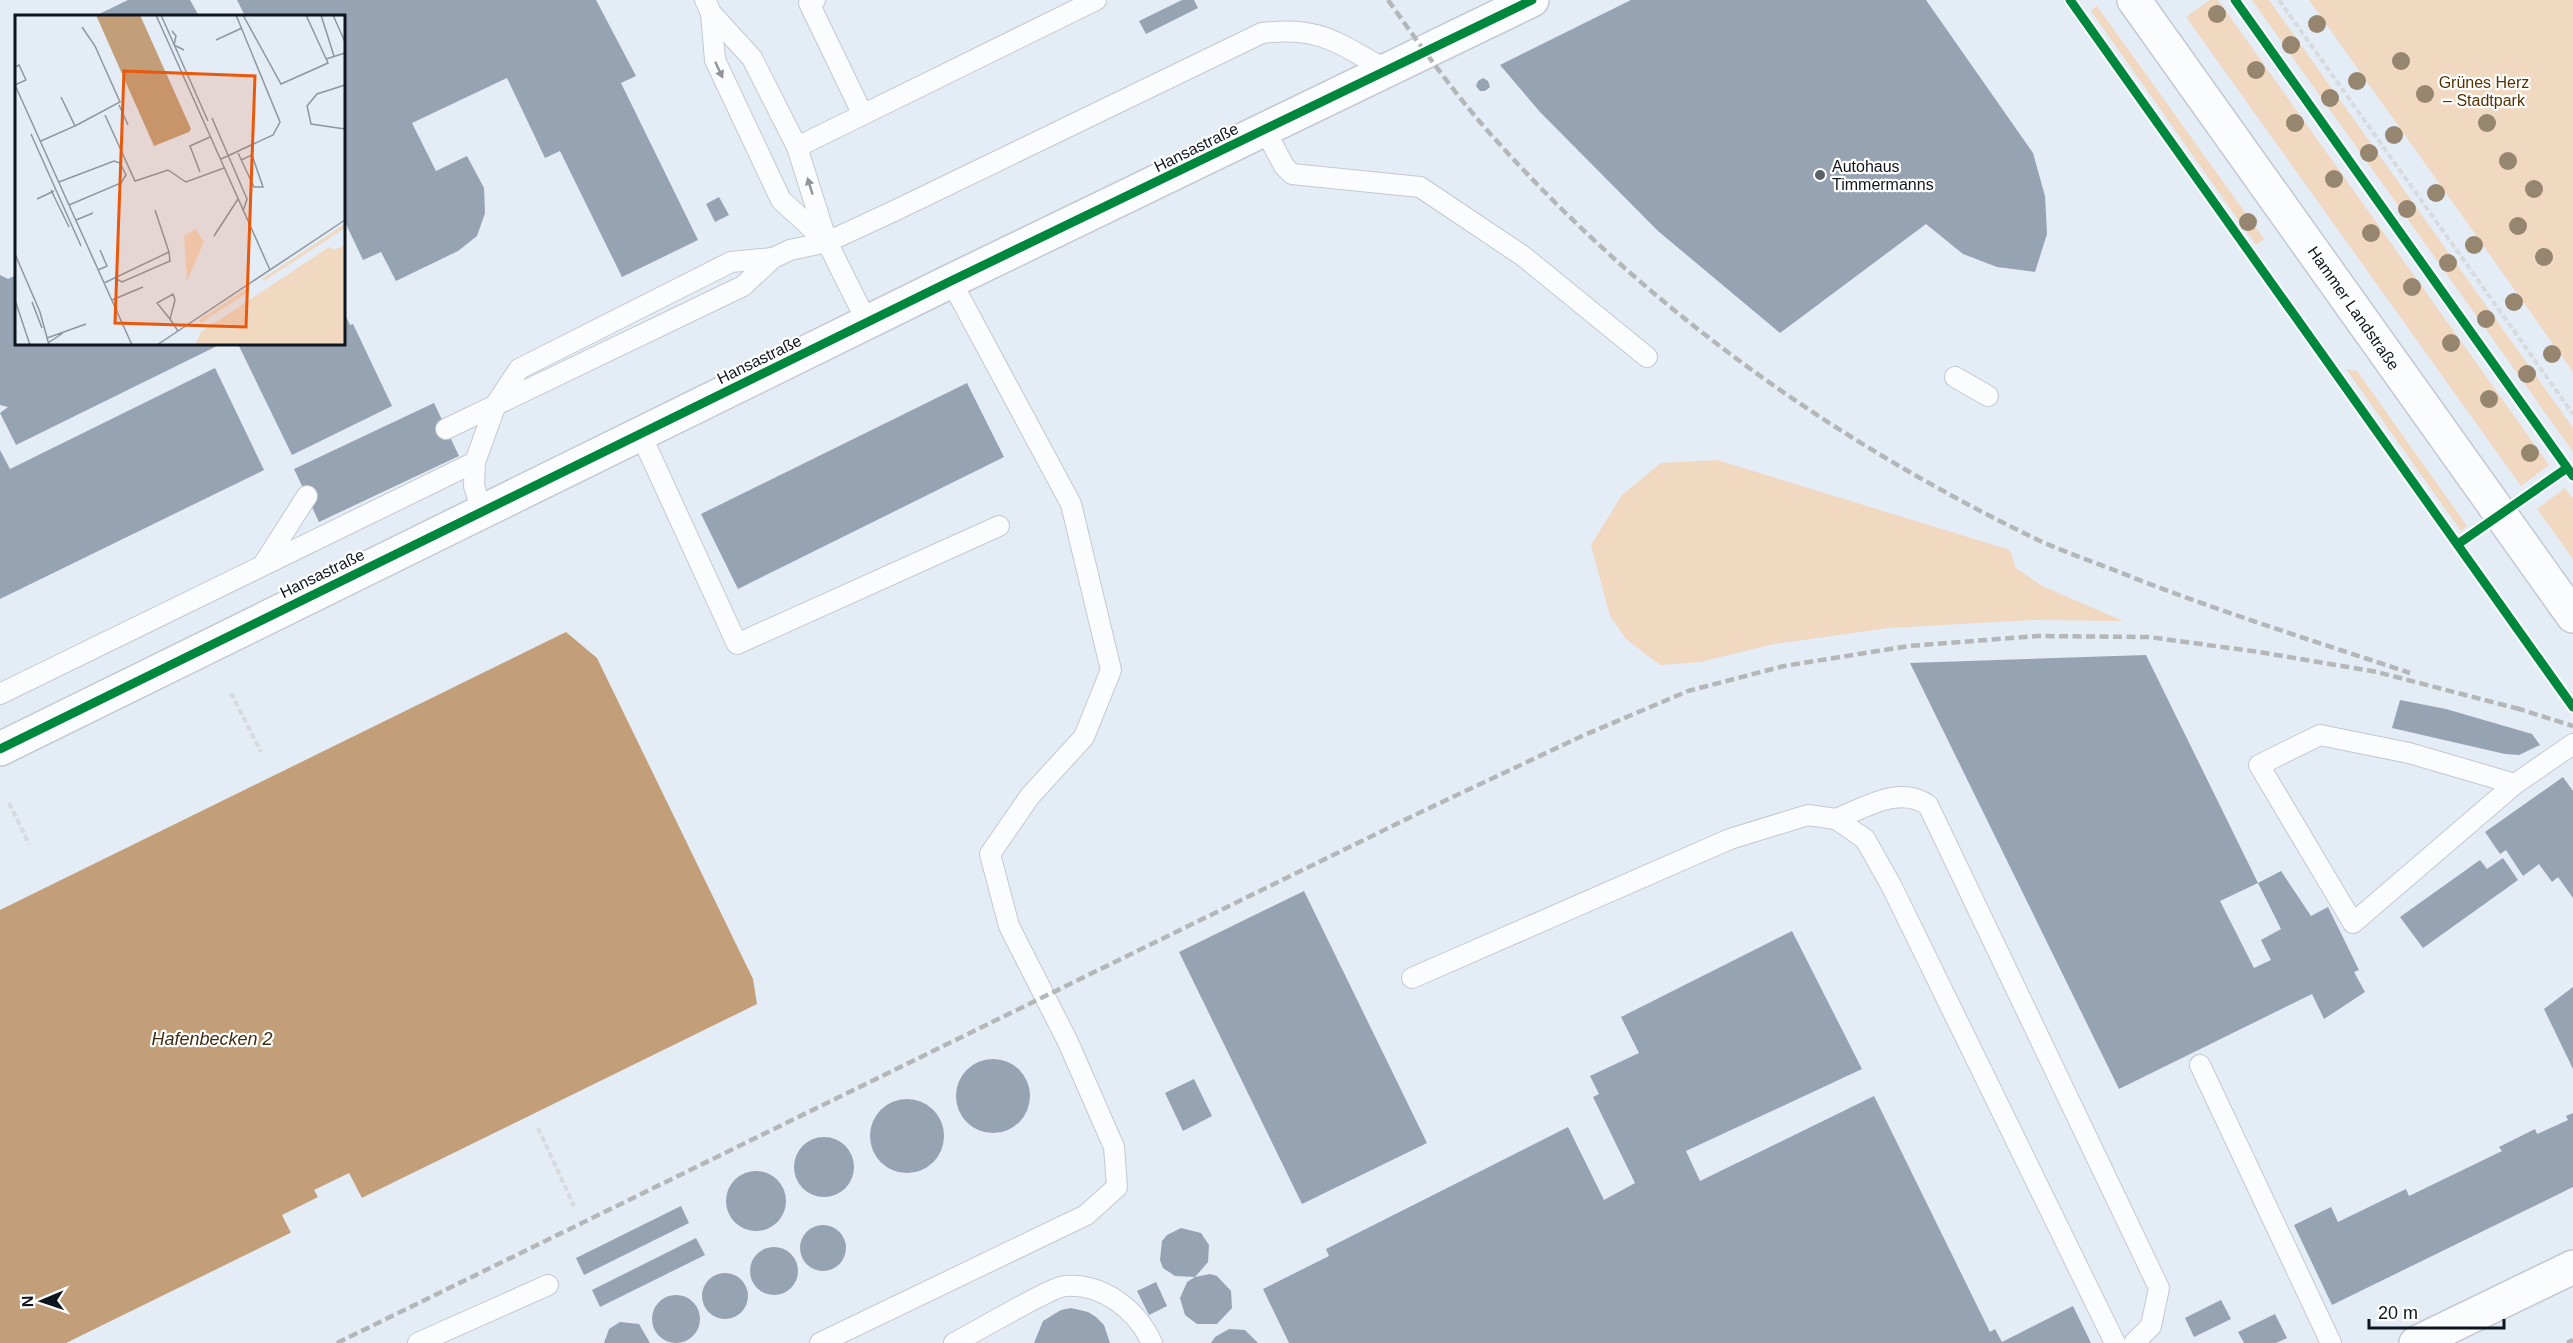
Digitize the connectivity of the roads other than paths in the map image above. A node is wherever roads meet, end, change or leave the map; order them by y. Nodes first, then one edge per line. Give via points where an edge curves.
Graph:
1 (815, 0) edge
2 (1096, 0) edge
3 (1532, 0) edge
4 (2134, 0) edge
5 (708, 6) edge
6 (1387, 70) junction
7 (862, 113) junction
8 (1265, 130) junction
9 (797, 147) junction
10 (827, 242) junction
11 (951, 281) junction
12 (867, 322) junction
13 (1647, 357) dead end
14 (1955, 377) dead end
15 (1988, 396) dead end
16 (496, 404) junction
17 (446, 429) dead end
18 (641, 435) junction
19 (475, 462) junction
20 (307, 496) dead end
21 (482, 511) junction
22 (999, 526) dead end
23 (262, 566) junction
24 (2573, 616) edge
25 (4, 689) edge
26 (2573, 744) edge
27 (0, 749) edge
28 (2515, 784) junction
29 (1836, 819) junction
30 (1412, 978) dead end
31 (2200, 1065) dead end
32 (2573, 1267) edge
33 (548, 1285) dead end
34 (418, 1343) edge
35 (820, 1343) edge
36 (954, 1343) edge
37 (1152, 1343) edge
38 (2115, 1343) edge
39 (2134, 1343) edge
40 (2331, 1343) edge
41 (2415, 1343) edge

1 - 7 lane via 809,3
2 - 7 lane
3 - 6 street, Hansastraße
4 - 24 street, Hammer Landstraße
5 - 9 lane via 752,58
5 -> 10 lane via 715,60 781,200
6 - 8 street, Hansastraße
6 - 10 lane via 1323,35 1292,29 1262,33
7 - 9 lane
8 - 11 street, Hansastraße
8 - 13 lane via 1292,174 1420,187 1523,256
10 -> 9 lane
10 - 12 lane
10 - 16 lane via 773,258 731,262 519,369
11 - 12 street, Hansastraße
11 - 35 lane via 1071,504 1111,670 1084,737 1030,796 990,854 1009,926 1068,1042 1114,1147 1117,1187 1086,1215
12 - 18 street, Hansastraße
14 - 15 lane
16 - 17 lane
16 - 19 lane
18 - 21 street, Hansastraße
18 - 22 lane via 737,644
19 - 21 lane via 474,486
19 - 23 lane
20 - 23 lane
21 - 27 street, Hansastraße
23 - 25 lane
26 - 28 lane
28 - 28 lane via 2409,753 2320,735 2259,765 2353,923
29 - 30 lane via 1808,815 1730,839
29 - 38 lane via 1865,839 1890,885
29 - 39 lane via 1884,799 1902,796 1920,799 1928,805 2159,1288 2151,1326
31 - 40 lane
32 - 41 street
33 - 34 lane
36 - 37 lane via 1063,1286 1084,1288 1126,1305

